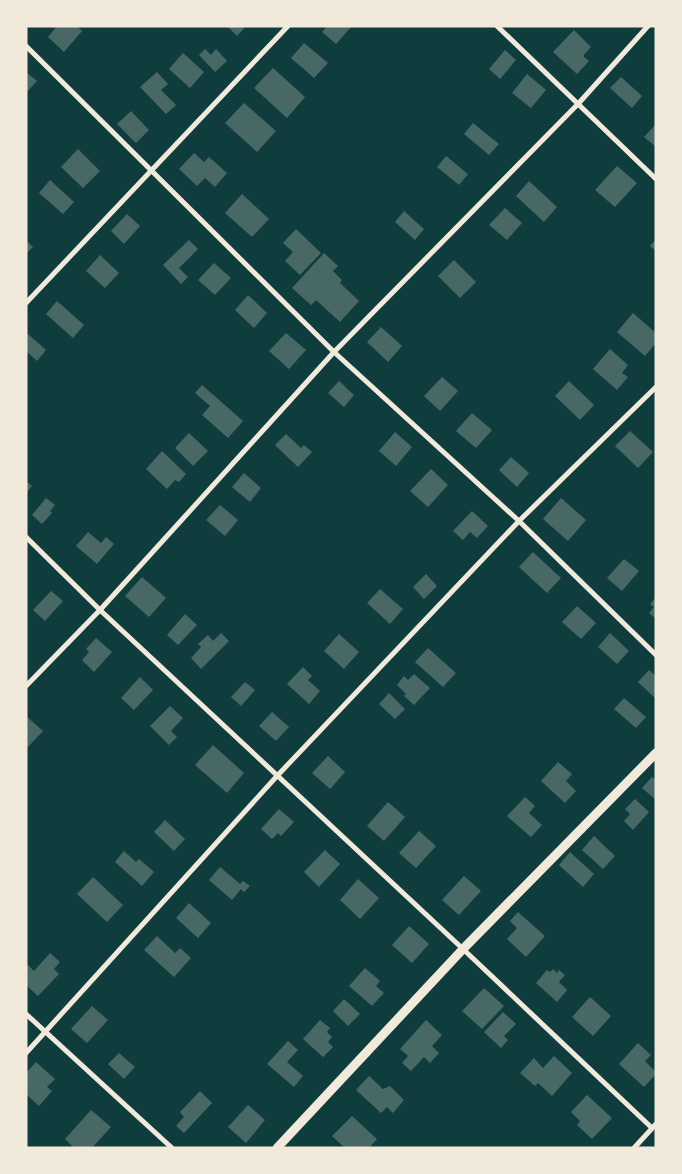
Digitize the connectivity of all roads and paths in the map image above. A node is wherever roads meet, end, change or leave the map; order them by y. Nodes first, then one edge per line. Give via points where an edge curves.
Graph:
1 (288, 26) edge
2 (497, 26) edge
3 (648, 26) edge
4 (26, 46) edge
5 (578, 104) junction
6 (151, 170) junction
7 (656, 179) edge
8 (26, 303) edge
9 (334, 352) junction
10 (656, 387) edge
11 (519, 521) junction
12 (26, 537) edge
13 (100, 610) junction
14 (656, 655) edge
15 (26, 686) edge
16 (656, 752) edge
17 (277, 776) junction
18 (462, 949) junction
19 (26, 1014) edge
20 (46, 1032) junction
21 (26, 1053) edge
22 (654, 1126) edge
23 (172, 1148) edge
24 (277, 1148) edge
25 (634, 1148) edge

1 - 6 street
2 - 5 street
3 - 5 street
4 - 6 street
5 - 7 street
5 - 9 street
6 - 8 street
6 - 9 street
9 - 11 street
9 - 13 street
10 - 11 street
11 - 14 street
11 - 17 street
12 - 13 street
13 - 15 street
13 - 17 street
16 - 18 street
17 - 18 street
17 - 20 street
18 - 22 street
18 - 24 street
19 - 20 street
20 - 21 street
20 - 23 street
22 - 25 street

